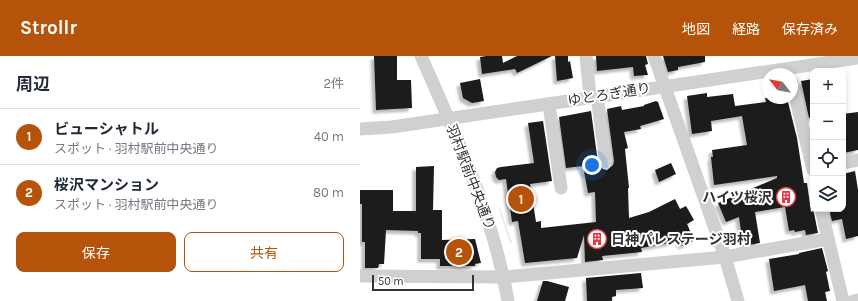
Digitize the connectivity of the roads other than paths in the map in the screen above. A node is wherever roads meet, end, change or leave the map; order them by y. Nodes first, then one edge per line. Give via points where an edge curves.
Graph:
1 (422, 56) edge
2 (586, 56) edge
3 (654, 56) edge
4 (858, 58) edge
5 (798, 69) edge
6 (762, 74) edge
7 (664, 86) junction
8 (594, 97) junction
9 (548, 104) junction
10 (797, 104) edge
11 (448, 119) junction
12 (360, 129) edge
13 (810, 156) edge
14 (858, 160) edge
15 (606, 162) dead end
16 (846, 162) edge
17 (561, 188) dead end
18 (822, 212) edge
19 (828, 239) junction
20 (726, 257) junction
21 (360, 276) edge
22 (504, 277) junction
23 (858, 300) edge
24 (508, 301) edge
25 (738, 301) edge
26 (844, 301) edge
27 (853, 301) edge

1 - 11 street, 羽村駅前中央通り
2 - 8 street
3 - 7 street
4 - 5 street, ゆとろぎ通り
6 - 7 street, ゆとろぎ通り
7 - 8 street, ゆとろぎ通り
7 - 20 street
8 - 9 street, ゆとろぎ通り
8 - 15 street
9 - 11 street, ゆとろぎ通り
9 - 17 street
10 - 13 street
11 - 12 street, ゆとろぎ通り
11 - 22 street, 羽村駅前中央通り via 482,200
14 - 16 street
18 - 19 street
19 - 20 street
19 - 26 street
20 - 22 street
20 - 25 street
21 - 22 street
22 - 24 street, 羽村駅前中央通り
23 - 27 street

